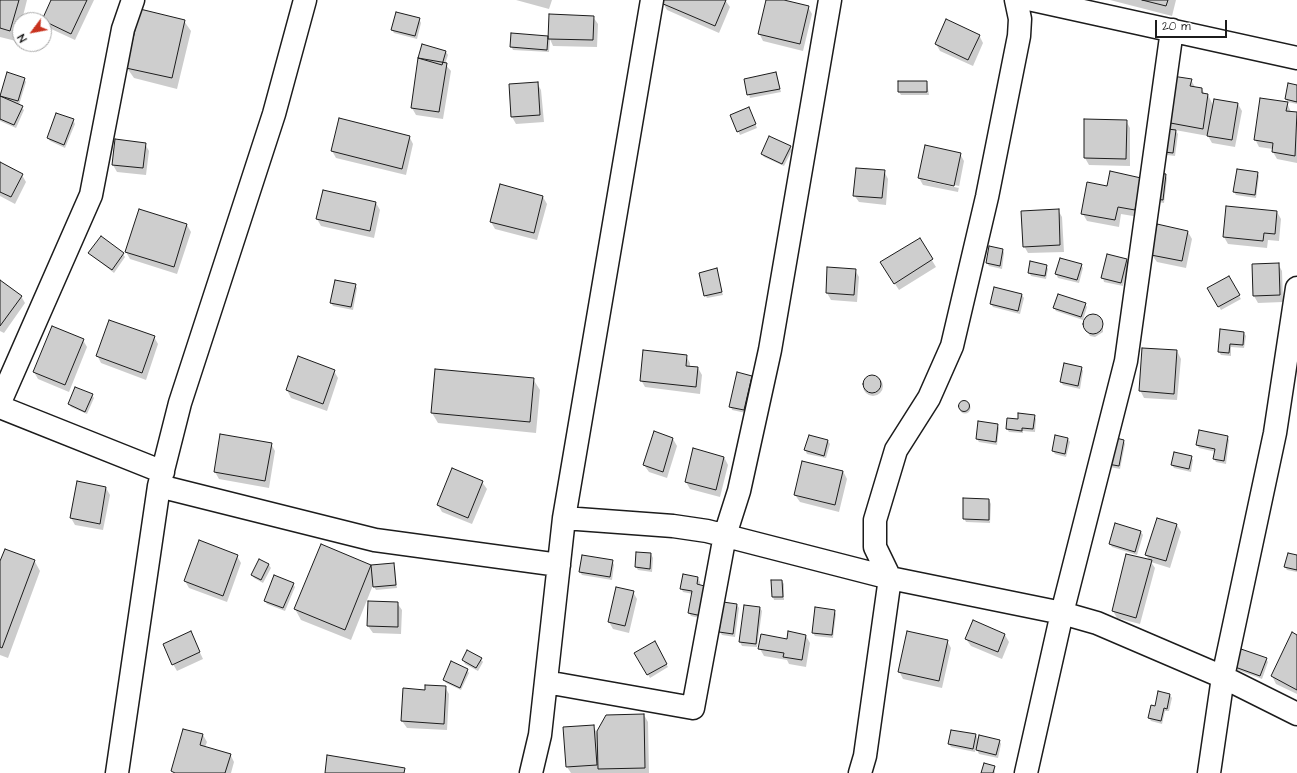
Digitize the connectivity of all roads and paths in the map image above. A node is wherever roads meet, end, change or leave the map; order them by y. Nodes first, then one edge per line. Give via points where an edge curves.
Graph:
1 (133, 0) edge
2 (305, 0) edge
3 (652, 0) edge
4 (830, 0) edge
5 (1016, 0) edge
6 (1033, 0) edge
7 (1172, 30) junction
8 (1297, 58) edge
9 (1297, 288) edge
10 (0, 402) edge
11 (0, 407) edge
12 (161, 479) junction
13 (564, 518) junction
14 (725, 535) junction
15 (559, 565) junction
16 (890, 578) junction
17 (1062, 613) junction
18 (1224, 677) junction
19 (546, 682) junction
20 (1297, 714) edge
21 (117, 773) edge
22 (531, 773) edge
23 (860, 773) edge
24 (1026, 773) edge
25 (1209, 773) edge

1 - 10 street via 123,29 91,195
2 - 12 street via 274,114 180,403
3 - 13 street
4 - 14 street via 770,350 739,491
5 - 16 street via 1020,36 987,197 952,346 929,398 896,450 875,520 875,547
6 - 7 street
7 - 8 street
7 - 17 street via 1126,361
9 - 18 street via 1274,433
11 - 12 street
12 - 15 street via 375,540
12 - 21 street
13 - 14 street via 673,526
13 - 15 street
14 - 16 street
14 - 19 street via 693,708
15 - 19 street
16 - 17 street
16 - 23 street via 865,756
17 - 18 street via 1097,623
17 - 24 street
18 - 20 street
18 - 25 street
19 - 22 street via 540,735

